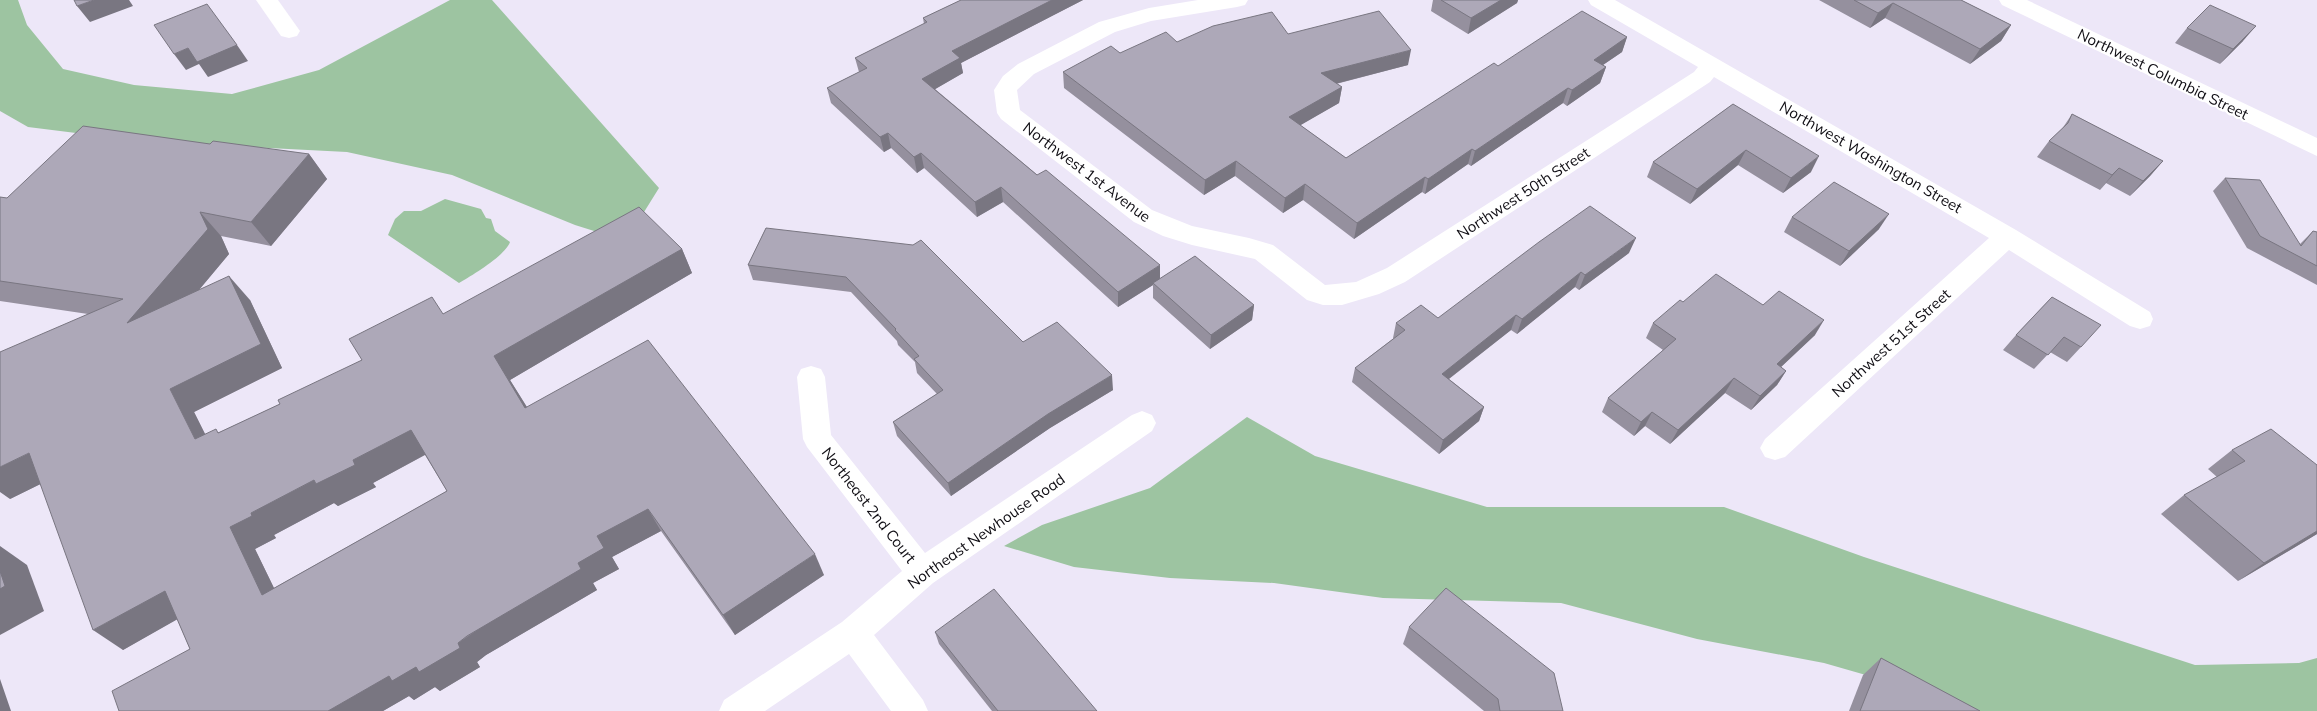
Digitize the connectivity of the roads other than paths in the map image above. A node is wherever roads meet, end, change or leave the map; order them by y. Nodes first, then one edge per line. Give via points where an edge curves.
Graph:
1 (267, 0) edge
2 (1237, 0) edge
3 (1599, 0) edge
4 (2010, 0) edge
5 (289, 32) dead end
6 (1712, 64) junction
7 (2317, 148) edge
8 (2007, 237) junction
9 (1321, 295) joint
10 (2140, 319) dead end
11 (811, 377) dead end
12 (1142, 423) dead end
13 (1775, 448) dead end
14 (922, 573) junction
15 (853, 634) junction
16 (736, 711) edge
17 (911, 711) edge

1 - 5 street
2 - 9 street, Northwest 1st Avenue via 1149,15 1107,27 1026,69 1011,81 1005,90 1009,113 1143,216 1163,227 1264,252
3 - 6 street, Northwest Washington Street
4 - 7 street, Northwest Columbia Street
6 - 8 street, Northwest Washington Street
6 - 9 street, Northwest 50th Street via 1702,77 1396,275 1360,292
8 - 10 street, Northwest Washington Street
8 - 13 street, Northwest 51st Street
11 - 14 street, Northeast 2nd Court via 817,439
12 - 14 street, Northeast Newhouse Road
14 - 15 street, Northeast Newhouse Road
15 - 16 street, Northeast Newhouse Road
15 - 17 street

